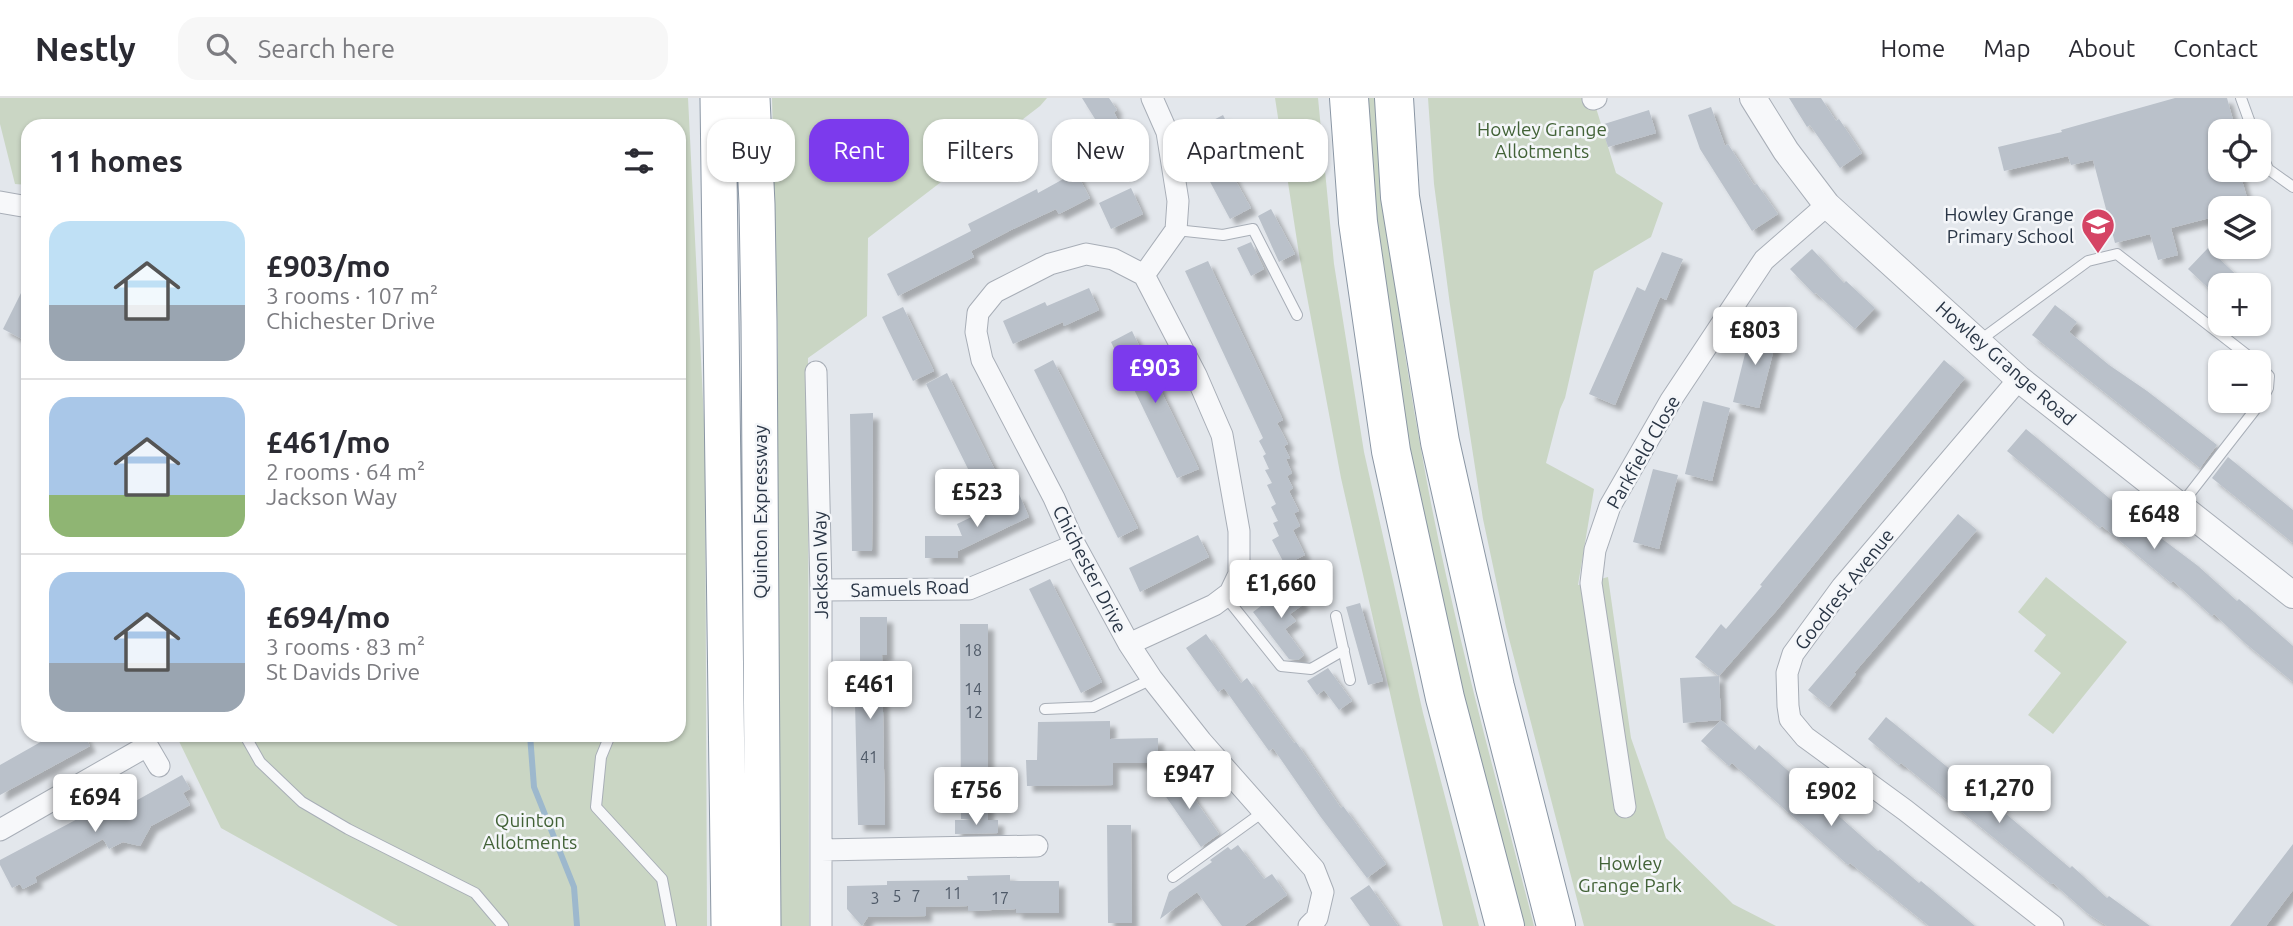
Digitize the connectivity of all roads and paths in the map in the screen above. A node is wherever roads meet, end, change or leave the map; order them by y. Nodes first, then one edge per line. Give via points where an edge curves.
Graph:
1 (718, 98) edge
2 (752, 98) edge
3 (1152, 98) edge
4 (1349, 98) edge
5 (1394, 98) edge
6 (1753, 98) edge
7 (2241, 98) edge
8 (2249, 119) edge
9 (2271, 171) edge
10 (2293, 187) edge
11 (0, 202) edge
12 (1827, 205) junction
13 (21, 206) edge
14 (1176, 230) junction
15 (1144, 275) junction
16 (1297, 315) dead end
17 (1979, 341) junction
18 (2239, 350) edge
19 (816, 372) dead end
20 (2019, 379) junction
21 (2252, 413) edge
22 (2180, 506) junction
23 (1075, 545) junction
24 (821, 590) junction
25 (2293, 595) edge
26 (1225, 596) junction
27 (1336, 616) dead end
28 (1129, 644) junction
29 (1344, 650) junction
30 (1152, 679) junction
31 (1350, 680) dead end
32 (1045, 709) dead end
33 (141, 742) edge
34 (145, 742) edge
35 (249, 742) edge
36 (607, 742) edge
37 (159, 766) dead end
38 (1625, 807) dead end
39 (1263, 812) junction
40 (0, 830) edge
41 (1037, 846) dead end
42 (821, 850) junction
43 (1174, 877) dead end
44 (503, 926) edge
45 (671, 926) edge
46 (729, 926) edge
47 (763, 926) edge
48 (821, 926) edge
49 (1309, 926) edge
50 (1505, 926) edge
51 (1556, 926) edge
52 (2053, 926) edge

1 - 46 highway, Quinton Expressway
2 - 47 highway, Quinton Expressway via 757,204
3 - 14 street via 1167,132 1178,201
4 - 50 highway via 1359,222 1391,451 1445,698
5 - 51 highway via 1400,197 1440,442 1495,687
6 - 12 street, Howley Grange Road
7 - 8 lane
9 - 10 lane
11 - 13 street
12 - 17 street, Howley Grange Road
12 - 38 street, Parkfield Close via 1764,260 1671,400 1610,506 1595,550 1591,583
14 - 15 street
14 - 16 lane via 1223,235 1253,229
15 - 23 street, Chichester Drive via 1113,259 1086,254 1050,264 995,292 978,313 976,332 982,359
15 - 26 street via 1222,435 1239,531 1239,574
17 - 18 lane via 2088,261 2117,254
17 - 20 street, Howley Grange Road
19 - 24 street, Jackson Way
20 - 22 street, Howley Grange Road
20 - 52 street, Goodrest Avenue via 1842,587 1793,654 1787,673 1787,706 1790,719 1805,737
21 - 22 lane
22 - 25 street, Howley Grange Road
23 - 24 street, Samuels Road via 968,589
23 - 28 street, Chichester Drive
24 - 42 street, Jackson Way
26 - 28 street, Chichester Drive
26 - 29 lane via 1282,666 1311,669
27 - 29 lane
28 - 30 street, Chichester Drive
29 - 31 lane
30 - 32 lane via 1093,707
30 - 39 street, Chichester Drive
33 - 40 street
34 - 37 street
35 - 44 lane via 260,762 302,802 475,893
36 - 45 lane via 600,757 596,807 662,879
39 - 43 lane
39 - 49 street, Chichester Drive via 1319,880 1323,892 1317,918
41 - 42 street
42 - 48 street, Jackson Way

